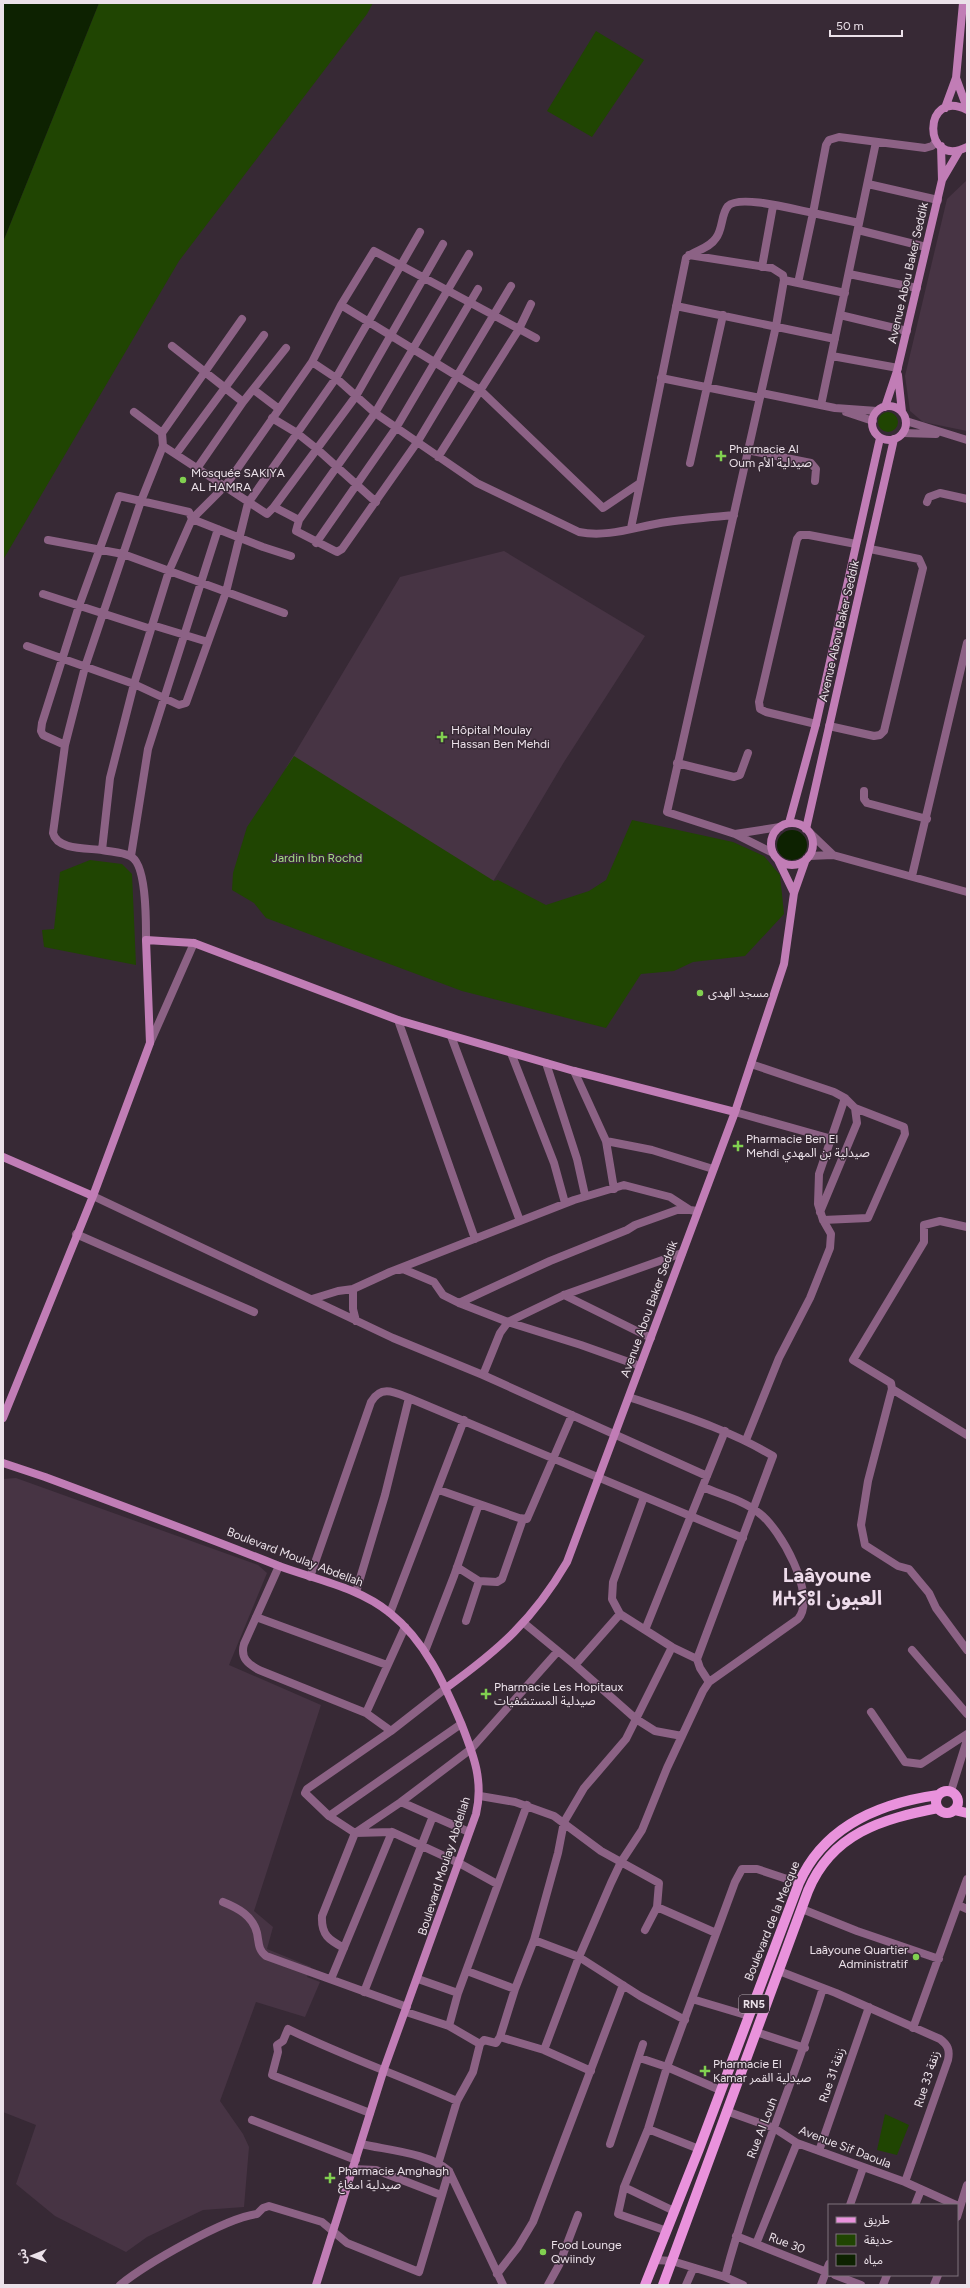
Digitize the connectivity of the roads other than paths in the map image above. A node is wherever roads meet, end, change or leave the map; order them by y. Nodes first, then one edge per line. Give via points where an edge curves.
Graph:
1 (963, 3) edge
2 (956, 78) junction
3 (945, 108) junction
4 (967, 109) edge
5 (876, 142) junction
6 (938, 144) junction
7 (963, 149) edge
8 (942, 180) junction
9 (868, 184) junction
10 (938, 200) junction
11 (773, 206) junction
12 (813, 213) junction
13 (859, 226) junction
14 (420, 232) dead end
15 (443, 244) dead end
16 (926, 247) junction
17 (469, 254) dead end
18 (689, 255) junction
19 (401, 267) junction
20 (762, 267) junction
21 (849, 274) junction
22 (424, 278) junction
23 (784, 280) junction
24 (798, 283) junction
25 (511, 286) dead end
26 (917, 288) junction
27 (478, 289) dead end
28 (448, 291) junction
29 (845, 293) junction
30 (470, 303) junction
31 (531, 304) dead end
32 (341, 305) junction
33 (676, 306) junction
34 (494, 315) junction
35 (840, 315) junction
36 (723, 316) junction
37 (242, 319) dead end
38 (369, 321) junction
39 (776, 326) junction
40 (519, 329) junction
41 (907, 331) junction
42 (264, 335) dead end
43 (391, 336) junction
44 (536, 338) dead end
45 (835, 339) junction
46 (172, 346) dead end
47 (286, 348) dead end
48 (412, 349) junction
49 (832, 356) junction
50 (312, 362) junction
51 (434, 364) junction
52 (898, 370) junction
53 (204, 373) junction
54 (456, 377) junction
55 (336, 378) junction
56 (661, 378) junction
57 (707, 387) junction
58 (224, 388) junction
59 (254, 390) junction
60 (480, 390) junction
61 (356, 396) junction
62 (760, 396) junction
63 (243, 402) junction
64 (821, 405) junction
65 (885, 407) junction
66 (279, 408) junction
67 (835, 408) junction
68 (877, 411) junction
69 (134, 412) dead end
70 (902, 412) junction
71 (375, 413) junction
72 (272, 418) junction
73 (872, 421) junction
74 (906, 421) junction
75 (396, 428) junction
76 (162, 433) junction
77 (296, 433) junction
78 (903, 433) junction
79 (944, 435) junction
80 (880, 438) junction
81 (894, 439) junction
82 (967, 440) edge
83 (418, 442) junction
84 (163, 446) junction
85 (317, 449) junction
86 (748, 450) junction
87 (176, 454) junction
88 (438, 457) junction
89 (690, 463) dead end
90 (198, 467) junction
91 (336, 468) junction
92 (815, 481) dead end
93 (640, 482) junction
94 (223, 486) junction
95 (356, 486) junction
96 (967, 499) edge
97 (141, 501) junction
98 (376, 502) junction
99 (927, 502) dead end
100 (248, 503) junction
101 (274, 507) junction
102 (734, 515) junction
103 (192, 519) junction
104 (298, 520) junction
105 (631, 528) junction
106 (218, 529) junction
107 (241, 537) junction
108 (48, 540) dead end
109 (316, 543) junction
110 (856, 544) junction
111 (99, 549) junction
112 (870, 549) junction
113 (123, 554) junction
114 (291, 556) dead end
115 (169, 571) junction
116 (201, 584) junction
117 (226, 592) junction
118 (43, 594) dead end
119 (80, 606) junction
120 (284, 613) dead end
121 (104, 614) junction
122 (152, 627) junction
123 (184, 634) junction
124 (208, 642) junction
125 (967, 643) edge
126 (27, 646) dead end
127 (62, 659) junction
128 (85, 667) junction
129 (134, 684) junction
130 (166, 699) junction
131 (816, 724) junction
132 (829, 726) junction
133 (65, 744) junction
134 (748, 753) dead end
135 (677, 763) junction
136 (864, 791) dead end
137 (927, 819) junction
138 (789, 823) junction
139 (780, 827) junction
140 (808, 831) junction
141 (735, 834) junction
142 (102, 850) junction
143 (773, 853) junction
144 (833, 855) junction
145 (131, 856) junction
146 (808, 858) junction
147 (778, 860) junction
148 (912, 876) junction
149 (967, 892) edge
150 (794, 893) junction
151 (146, 940) junction
152 (194, 943) junction
153 (398, 1020) junction
154 (451, 1036) junction
155 (150, 1043) junction
156 (511, 1053) junction
157 (546, 1063) junction
158 (751, 1064) junction
159 (574, 1071) junction
160 (845, 1098) junction
161 (856, 1108) junction
162 (735, 1112) junction
163 (832, 1139) junction
164 (606, 1141) junction
165 (3, 1157) edge
166 (712, 1169) junction
167 (614, 1189) junction
168 (93, 1196) junction
169 (585, 1196) junction
170 (565, 1203) junction
171 (694, 1210) junction
172 (822, 1217) junction
173 (520, 1221) junction
174 (967, 1227) edge
175 (76, 1234) junction
176 (474, 1238) junction
177 (682, 1253) junction
178 (390, 1272) junction
179 (353, 1289) junction
180 (564, 1295) junction
181 (312, 1299) junction
182 (459, 1303) junction
183 (254, 1312) dead end
184 (356, 1321) junction
185 (508, 1322) junction
186 (651, 1338) junction
187 (640, 1366) junction
188 (483, 1375) junction
189 (892, 1389) junction
190 (629, 1397) junction
191 (409, 1398) junction
192 (572, 1415) junction
193 (3, 1418) edge
194 (464, 1420) junction
195 (725, 1431) junction
196 (615, 1434) junction
197 (967, 1435) edge
198 (746, 1440) junction
199 (554, 1459) junction
200 (3, 1463) edge
201 (707, 1476) junction
202 (598, 1479) junction
203 (703, 1487) junction
204 (439, 1490) junction
205 (644, 1497) junction
206 (479, 1504) junction
207 (753, 1508) junction
208 (690, 1515) junction
209 (523, 1519) junction
210 (743, 1538) junction
211 (279, 1566) junction
212 (457, 1567) junction
213 (310, 1578) junction
214 (479, 1581) junction
215 (356, 1592) junction
216 (390, 1613) junction
217 (620, 1614) junction
218 (256, 1617) junction
219 (466, 1621) dead end
220 (524, 1623) junction
221 (405, 1627) junction
222 (645, 1630) junction
223 (672, 1647) junction
224 (912, 1650) dead end
225 (967, 1650) edge
226 (425, 1651) junction
227 (558, 1651) junction
228 (698, 1659) junction
229 (387, 1665) junction
230 (575, 1665) junction
231 (709, 1682) junction
232 (446, 1688) junction
233 (871, 1712) dead end
234 (366, 1713) junction
235 (967, 1714) edge
236 (636, 1719) junction
237 (461, 1724) junction
238 (391, 1731) junction
239 (967, 1734) edge
240 (682, 1736) junction
241 (967, 1740) edge
242 (471, 1749) junction
243 (938, 1795) junction
244 (958, 1795) edge
245 (480, 1796) junction
246 (401, 1802) junction
247 (527, 1805) junction
248 (938, 1808) junction
249 (954, 1810) junction
250 (967, 1812) edge
251 (329, 1816) junction
252 (433, 1816) junction
253 (564, 1822) junction
254 (392, 1832) junction
255 (469, 1832) junction
256 (355, 1833) junction
257 (421, 1844) junction
258 (621, 1862) junction
259 (459, 1863) junction
260 (967, 1879) edge
261 (799, 1883) junction
262 (497, 1884) junction
263 (223, 1902) dead end
264 (958, 1905) junction
265 (657, 1907) junction
266 (802, 1908) junction
267 (967, 1909) edge
268 (645, 1930) dead end
269 (716, 1933) junction
270 (534, 1940) junction
271 (344, 1948) junction
272 (579, 1957) junction
273 (939, 1959) junction
274 (467, 1971) junction
275 (779, 1971) junction
276 (331, 1979) junction
277 (418, 1979) junction
278 (623, 1985) junction
279 (823, 1988) junction
280 (515, 1989) junction
281 (364, 1992) junction
282 (458, 1993) junction
283 (692, 1999) junction
284 (869, 2007) junction
285 (406, 2010) junction
286 (749, 2016) junction
287 (685, 2020) junction
288 (449, 2026) junction
289 (914, 2028) junction
290 (756, 2032) junction
291 (500, 2037) junction
292 (480, 2044) junction
293 (643, 2044) dead end
294 (805, 2048) junction
295 (544, 2050) junction
296 (640, 2058) junction
297 (667, 2067) junction
298 (384, 2069) junction
299 (591, 2071) junction
300 (720, 2090) junction
301 (457, 2101) junction
302 (726, 2111) junction
303 (370, 2113) junction
304 (252, 2120) dead end
305 (774, 2128) junction
306 (648, 2130) junction
307 (797, 2143) junction
308 (361, 2144) junction
309 (610, 2144) dead end
310 (699, 2149) junction
311 (819, 2151) junction
312 (356, 2160) junction
313 (438, 2164) junction
314 (863, 2168) junction
315 (352, 2169) junction
316 (449, 2171) junction
317 (904, 2182) junction
318 (967, 2184) edge
319 (624, 2187) junction
320 (921, 2190) junction
321 (440, 2195) junction
322 (850, 2204) edge
323 (915, 2204) edge
324 (953, 2204) edge
325 (960, 2207) edge
326 (674, 2212) junction
327 (578, 2215) dead end
328 (332, 2230) junction
329 (667, 2231) junction
330 (736, 2236) junction
331 (756, 2244) junction
332 (656, 2260) junction
333 (672, 2261) junction
334 (693, 2269) junction
335 (828, 2269) edge
336 (497, 2274) junction
337 (838, 2276) edge
338 (728, 2280) edge
339 (120, 2285) edge
340 (316, 2285) edge
341 (503, 2285) edge
342 (548, 2285) edge
343 (645, 2285) edge
344 (663, 2285) edge
345 (686, 2285) edge
346 (743, 2285) edge
347 (821, 2285) edge
348 (861, 2285) edge

1 - 2 main road
2 - 3 main road
2 - 4 main road
3 - 4 main road via 953,106
3 - 6 main road, Avenue Abou Baker Seddik via 933,123 932,129
5 - 6 street via 925,148
5 - 9 street
5 - 12 street via 839,137 829,140
6 - 7 main road via 946,150
6 - 8 main road, Avenue Abou Baker Seddik
7 - 8 main road, Avenue Abou Baker Seddik
8 - 10 main road, Avenue Abou Baker Seddik
9 - 10 street
9 - 13 street
10 - 16 main road, Avenue Abou Baker Seddik
11 - 12 street
11 - 18 street via 745,201 733,203 727,207 717,238 709,246
11 - 20 street
12 - 13 street
12 - 24 street
13 - 16 street
13 - 21 street
14 - 19 street
15 - 22 street
16 - 26 main road, Avenue Abou Baker Seddik
17 - 28 street
18 - 20 street
18 - 33 street via 684,264
19 - 22 street
19 - 32 street via 374,251
19 - 38 street
20 - 23 street via 779,271
21 - 26 street
21 - 29 street
22 - 28 street
22 - 43 street
23 - 24 street
23 - 39 street
24 - 29 street
25 - 34 street
26 - 41 main road, Avenue Abou Baker Seddik
27 - 30 street
28 - 30 street
28 - 48 street
29 - 35 street
30 - 34 street
30 - 51 street
31 - 40 street
32 - 38 street
32 - 50 street
33 - 36 street
33 - 56 street
34 - 40 street
34 - 54 street
35 - 41 street
35 - 45 street
36 - 39 street
36 - 57 street
37 - 53 street
38 - 43 street
38 - 55 street
39 - 45 street
39 - 62 street
40 - 44 street
40 - 60 street
41 - 52 main road, Avenue Abou Baker Seddik
42 - 58 street
43 - 48 street
43 - 61 street
45 - 49 street
46 - 53 street
47 - 59 street
48 - 51 street
48 - 71 street
49 - 52 street
49 - 64 street
50 - 55 street
50 - 66 street
51 - 54 street
51 - 75 street
52 - 65 main road, Avenue Abou Baker Seddik
52 - 70 main road, Avenue Abou Baker Seddik
53 - 58 street
53 - 76 street
54 - 60 street
54 - 83 street
55 - 61 street
55 - 77 street
56 - 57 street
56 - 93 street
57 - 62 street
57 - 89 street
58 - 63 street
58 - 87 street
59 - 63 street
59 - 66 street
60 - 88 street
60 - 93 street via 603,508
61 - 71 street
61 - 85 street
62 - 64 street
62 - 86 street
63 - 90 street
64 - 67 street
65 - 68 main road
65 - 70 main road via 894,407
66 - 72 street
67 - 68 street
67 - 73 street
68 - 73 main road
69 - 76 street
70 - 74 main road
71 - 75 street
71 - 91 street
72 - 77 street
72 - 94 street
73 - 80 main road via 873,428
74 - 78 main road
74 - 79 street
75 - 83 street
75 - 95 street
76 - 84 street
77 - 85 street
77 - 100 street
78 - 79 street
78 - 81 main road
79 - 82 street
80 - 81 main road
80 - 110 main road, Avenue Abou Baker Seddik
81 - 112 main road, Avenue Abou Baker Seddik
83 - 88 street
83 - 98 street
84 - 87 street
84 - 97 street
85 - 91 street
85 - 101 street
86 - 92 street via 811,463 816,469
86 - 102 street
87 - 90 street
88 - 105 street via 477,483 579,532 609,535
90 - 94 street
91 - 95 street
91 - 104 street
93 - 105 street
94 - 100 street
94 - 103 street
95 - 98 street
95 - 109 street
96 - 99 street via 940,493 929,497
97 - 103 street via 189,512
97 - 111 street via 119,496
97 - 113 street
98 - 109 street via 339,551 334,552
100 - 101 street via 266,514
100 - 107 street
101 - 104 street
102 - 105 street
102 - 135 street
103 - 106 street
103 - 115 street
104 - 109 street via 296,531
106 - 107 street
106 - 116 street
107 - 114 street
107 - 117 street
108 - 111 street
110 - 131 main road, Avenue Abou Baker Seddik
110 - 131 street via 800,535 777,620 759,702 760,709
111 - 113 street
111 - 119 street
112 - 132 main road, Avenue Abou Baker Seddik
112 - 132 street via 919,559 923,568 884,731 874,736
113 - 115 street
113 - 121 street
115 - 116 street
115 - 122 street
116 - 117 street
116 - 123 street
117 - 120 street
117 - 124 street
118 - 119 street
119 - 121 street
119 - 127 street
121 - 122 street
121 - 128 street
122 - 123 street
122 - 129 street
123 - 124 street
123 - 130 street
124 - 130 street via 186,703 179,705
125 - 137 street
126 - 127 street
127 - 128 street
127 - 133 street via 41,730 43,735
128 - 129 street
128 - 133 street
129 - 130 street
129 - 142 street via 110,778
130 - 145 street via 148,749
131 - 138 main road, Avenue Abou Baker Seddik
132 - 140 main road, Avenue Abou Baker Seddik
133 - 142 street via 54,839 67,845
134 - 135 street via 740,775 734,777
135 - 141 street via 667,812
136 - 137 street via 867,803
137 - 148 street
138 - 139 main road
138 - 140 main road
139 - 141 street
139 - 143 main road via 772,841
140 - 144 street
140 - 146 main road via 813,845
141 - 143 street
142 - 145 street
143 - 147 main road
144 - 146 street
144 - 148 street
145 - 151 street via 141,872 146,907
146 - 147 main road via 796,865
146 - 150 main road, Avenue Abou Baker Seddik
147 - 150 main road
148 - 149 street
150 - 158 main road, Avenue Abou Baker Seddik via 784,964
151 - 152 main road
151 - 155 main road
152 - 153 main road
152 - 155 street
153 - 154 main road
153 - 176 street
154 - 156 main road
154 - 173 street
155 - 168 main road
156 - 157 main road
156 - 170 street via 554,1163
157 - 159 main road
157 - 169 street via 577,1159
158 - 160 street
158 - 162 main road, Avenue Abou Baker Seddik
159 - 162 main road
159 - 164 street
160 - 161 street
160 - 163 street
161 - 172 street via 857,1123
161 - 172 street via 904,1127 905,1134 868,1218
162 - 163 street
162 - 166 main road, Avenue Abou Baker Seddik
163 - 172 street via 817,1186
164 - 166 street via 652,1150
164 - 167 street
165 - 168 main road
166 - 171 main road, Avenue Abou Baker Seddik
167 - 169 street
167 - 171 street via 624,1185 664,1195
168 - 175 main road
168 - 181 street
169 - 170 street
170 - 173 street
171 - 177 main road, Avenue Abou Baker Seddik
171 - 182 street via 677,1210 635,1225
172 - 198 street via 831,1234 828,1254
173 - 176 street
174 - 189 street via 940,1221 924,1225 924,1242 854,1360 891,1383
175 - 183 street
175 - 193 main road
176 - 178 street
177 - 180 street
177 - 186 main road, Avenue Abou Baker Seddik
178 - 179 street
178 - 182 street via 403,1269 434,1282 443,1295
179 - 181 street
179 - 184 street
180 - 185 street
180 - 186 street
181 - 184 street
182 - 185 street
184 - 188 street
185 - 187 street
185 - 188 street via 500,1333
186 - 187 main road, Avenue Abou Baker Seddik
187 - 190 main road, Avenue Abou Baker Seddik
188 - 192 street
189 - 197 street
189 - 225 street via 868,1481 861,1525 865,1545 898,1566 909,1569 929,1593 936,1608
190 - 195 street
190 - 196 main road, Avenue Abou Baker Seddik
191 - 194 street
191 - 213 street via 385,1390 377,1394 371,1402
191 - 215 street via 385,1495
192 - 196 street
192 - 199 street
194 - 199 street
194 - 204 street
195 - 198 street
195 - 201 street
196 - 201 street
196 - 202 main road, Avenue Abou Baker Seddik
198 - 207 street via 773,1456
199 - 202 street
199 - 209 street via 530,1516
200 - 211 main road, Boulevard Moulay Abdellah via 45,1476
201 - 203 street
202 - 205 street
202 - 220 main road, Avenue Abou Baker Seddik via 567,1562 553,1586
203 - 207 street
203 - 208 street
204 - 206 street
204 - 216 street
205 - 208 street
205 - 217 street via 612,1591 613,1604
206 - 209 street
206 - 212 street
207 - 210 street
207 - 231 street via 766,1518 791,1558 804,1590 804,1610 798,1619
208 - 210 street
208 - 222 street
209 - 214 street via 502,1579 497,1582
210 - 228 street
211 - 213 main road, Boulevard Moulay Abdellah
211 - 218 street
212 - 214 street
212 - 226 street
213 - 215 main road, Boulevard Moulay Abdellah
214 - 219 street
215 - 216 main road, Boulevard Moulay Abdellah
216 - 221 main road, Boulevard Moulay Abdellah
217 - 222 street
217 - 230 street
218 - 229 street
218 - 234 street via 243,1648 243,1656 248,1664
220 - 227 street
220 - 232 main road, Avenue Abou Baker Seddik via 500,1647
221 - 226 main road, Boulevard Moulay Abdellah
221 - 229 street
222 - 223 street
223 - 228 street
223 - 236 street
224 - 235 street
226 - 232 main road, Boulevard Moulay Abdellah
227 - 230 street
227 - 242 street
228 - 231 street via 700,1668
229 - 234 street
230 - 236 street
231 - 240 street
232 - 237 main road, Boulevard Moulay Abdellah
232 - 238 street
233 - 239 street via 905,1762 921,1764
234 - 238 street
236 - 240 street via 655,1731
236 - 253 street via 626,1739 575,1801
237 - 242 main road, Boulevard Moulay Abdellah
237 - 251 street
238 - 251 street via 307,1789 307,1795
240 - 258 street via 642,1830
241 - 244 street
242 - 245 main road, Boulevard Moulay Abdellah via 479,1776
242 - 246 street
243 - 244 main road, RN5 via 944,1791
243 - 248 main road
243 - 261 main road, Boulevard de la Mecque / RN5 via 887,1807 845,1827 818,1850
244 - 249 main road
245 - 247 street
245 - 255 main road, Boulevard Moulay Abdellah
246 - 252 street
246 - 256 street
247 - 253 street
247 - 262 street
248 - 249 main road, RN5 via 944,1812
248 - 266 main road, Boulevard de la Mecque / RN5 via 888,1820 861,1831 846,1841 832,1853 818,1871
249 - 250 main road, RN5
251 - 256 street
252 - 255 street
252 - 257 street
253 - 258 street via 601,1851
253 - 270 street
254 - 256 street
254 - 257 street
254 - 271 street
255 - 259 main road, Boulevard Moulay Abdellah
256 - 271 street via 322,1916 322,1930 327,1938
257 - 259 street
257 - 281 street
258 - 265 street via 659,1883
258 - 272 street
259 - 262 street
259 - 277 main road, Boulevard Moulay Abdellah
260 - 264 street
261 - 269 street via 757,1869 742,1869
261 - 286 main road, Boulevard de la Mecque / RN5
262 - 274 street
263 - 276 street via 241,1909 247,1916 254,1927 262,1952 274,1959
264 - 267 street
264 - 273 street
265 - 268 street
265 - 269 street
266 - 273 street via 857,1931
266 - 275 main road, Boulevard de la Mecque / RN5
269 - 283 street
270 - 272 street
270 - 280 street
271 - 276 street
272 - 278 street
272 - 295 street
273 - 289 street
274 - 280 street
274 - 282 street
275 - 279 street, Rue 33 زنقة
275 - 290 main road, Boulevard de la Mecque / RN5
276 - 281 street
277 - 282 street
277 - 285 main road, Boulevard Moulay Abdellah
278 - 287 street
278 - 299 street
279 - 284 street, Rue 33 زنقة
279 - 294 street, Rue Al Louh
280 - 291 street
281 - 285 street
282 - 288 street
283 - 286 street
283 - 287 street
284 - 289 street, Rue 33 زنقة
284 - 311 street, Rue 31 زنقة
285 - 288 street
285 - 298 main road, Boulevard Moulay Abdellah
286 - 300 main road, Boulevard de la Mecque / RN5
287 - 297 street
288 - 292 street
289 - 317 street, Rue 33 زنقة via 944,2042 949,2055
290 - 294 street
290 - 302 main road, Boulevard de la Mecque / RN5
291 - 292 street via 496,2042 484,2040
291 - 295 street
292 - 301 street via 473,2072
293 - 296 street
294 - 305 street, Rue Al Louh
295 - 299 street
296 - 297 street
296 - 309 street
297 - 300 street
297 - 306 street
298 - 301 street
298 - 303 main road, Boulevard Moulay Abdellah
298 - 303 street via 323,2046 288,2029 283,2041 278,2045 272,2075
299 - 336 street via 533,2222
300 - 310 main road, Boulevard de la Mecque / RN5
301 - 313 street
302 - 305 street, Avenue Sif Daoula
302 - 333 main road, Boulevard de la Mecque / RN5
303 - 308 main road, Boulevard Moulay Abdellah
304 - 312 street
305 - 307 street, Avenue Sif Daoula
305 - 330 street, Rue Al Louh
306 - 310 street
306 - 319 street
307 - 311 street, Avenue Sif Daoula
307 - 331 street
308 - 312 main road, Boulevard Moulay Abdellah
308 - 313 street
310 - 326 main road, Boulevard de la Mecque / RN5
311 - 314 street, Avenue Sif Daoula
312 - 315 main road, Boulevard Moulay Abdellah
313 - 316 street
314 - 317 street, Avenue Sif Daoula
314 - 322 street
315 - 321 street via 376,2170
315 - 328 main road, Boulevard Moulay Abdellah
316 - 321 street
316 - 336 street
317 - 320 street, Avenue Sif Daoula
318 - 325 street
319 - 326 street
319 - 329 street via 618,2214
320 - 323 street
320 - 324 street, Avenue Sif Daoula
321 - 328 street via 419,2272 347,2243
326 - 329 main road, Boulevard de la Mecque / RN5
327 - 342 street via 559,2265
328 - 339 street via 322,2222 269,2206 257,2214 240,2218 209,2232 143,2268
328 - 340 main road, Boulevard Moulay Abdellah
329 - 332 main road, Boulevard de la Mecque / RN5
330 - 331 street, Rue 30
330 - 338 street, Rue Al Louh
331 - 335 street, Rue 30
332 - 333 street
332 - 343 main road, Boulevard de la Mecque / RN5
333 - 334 street
333 - 344 main road, Boulevard de la Mecque / RN5
334 - 338 street
334 - 345 street
335 - 347 street
336 - 341 street
337 - 348 street
338 - 346 street

